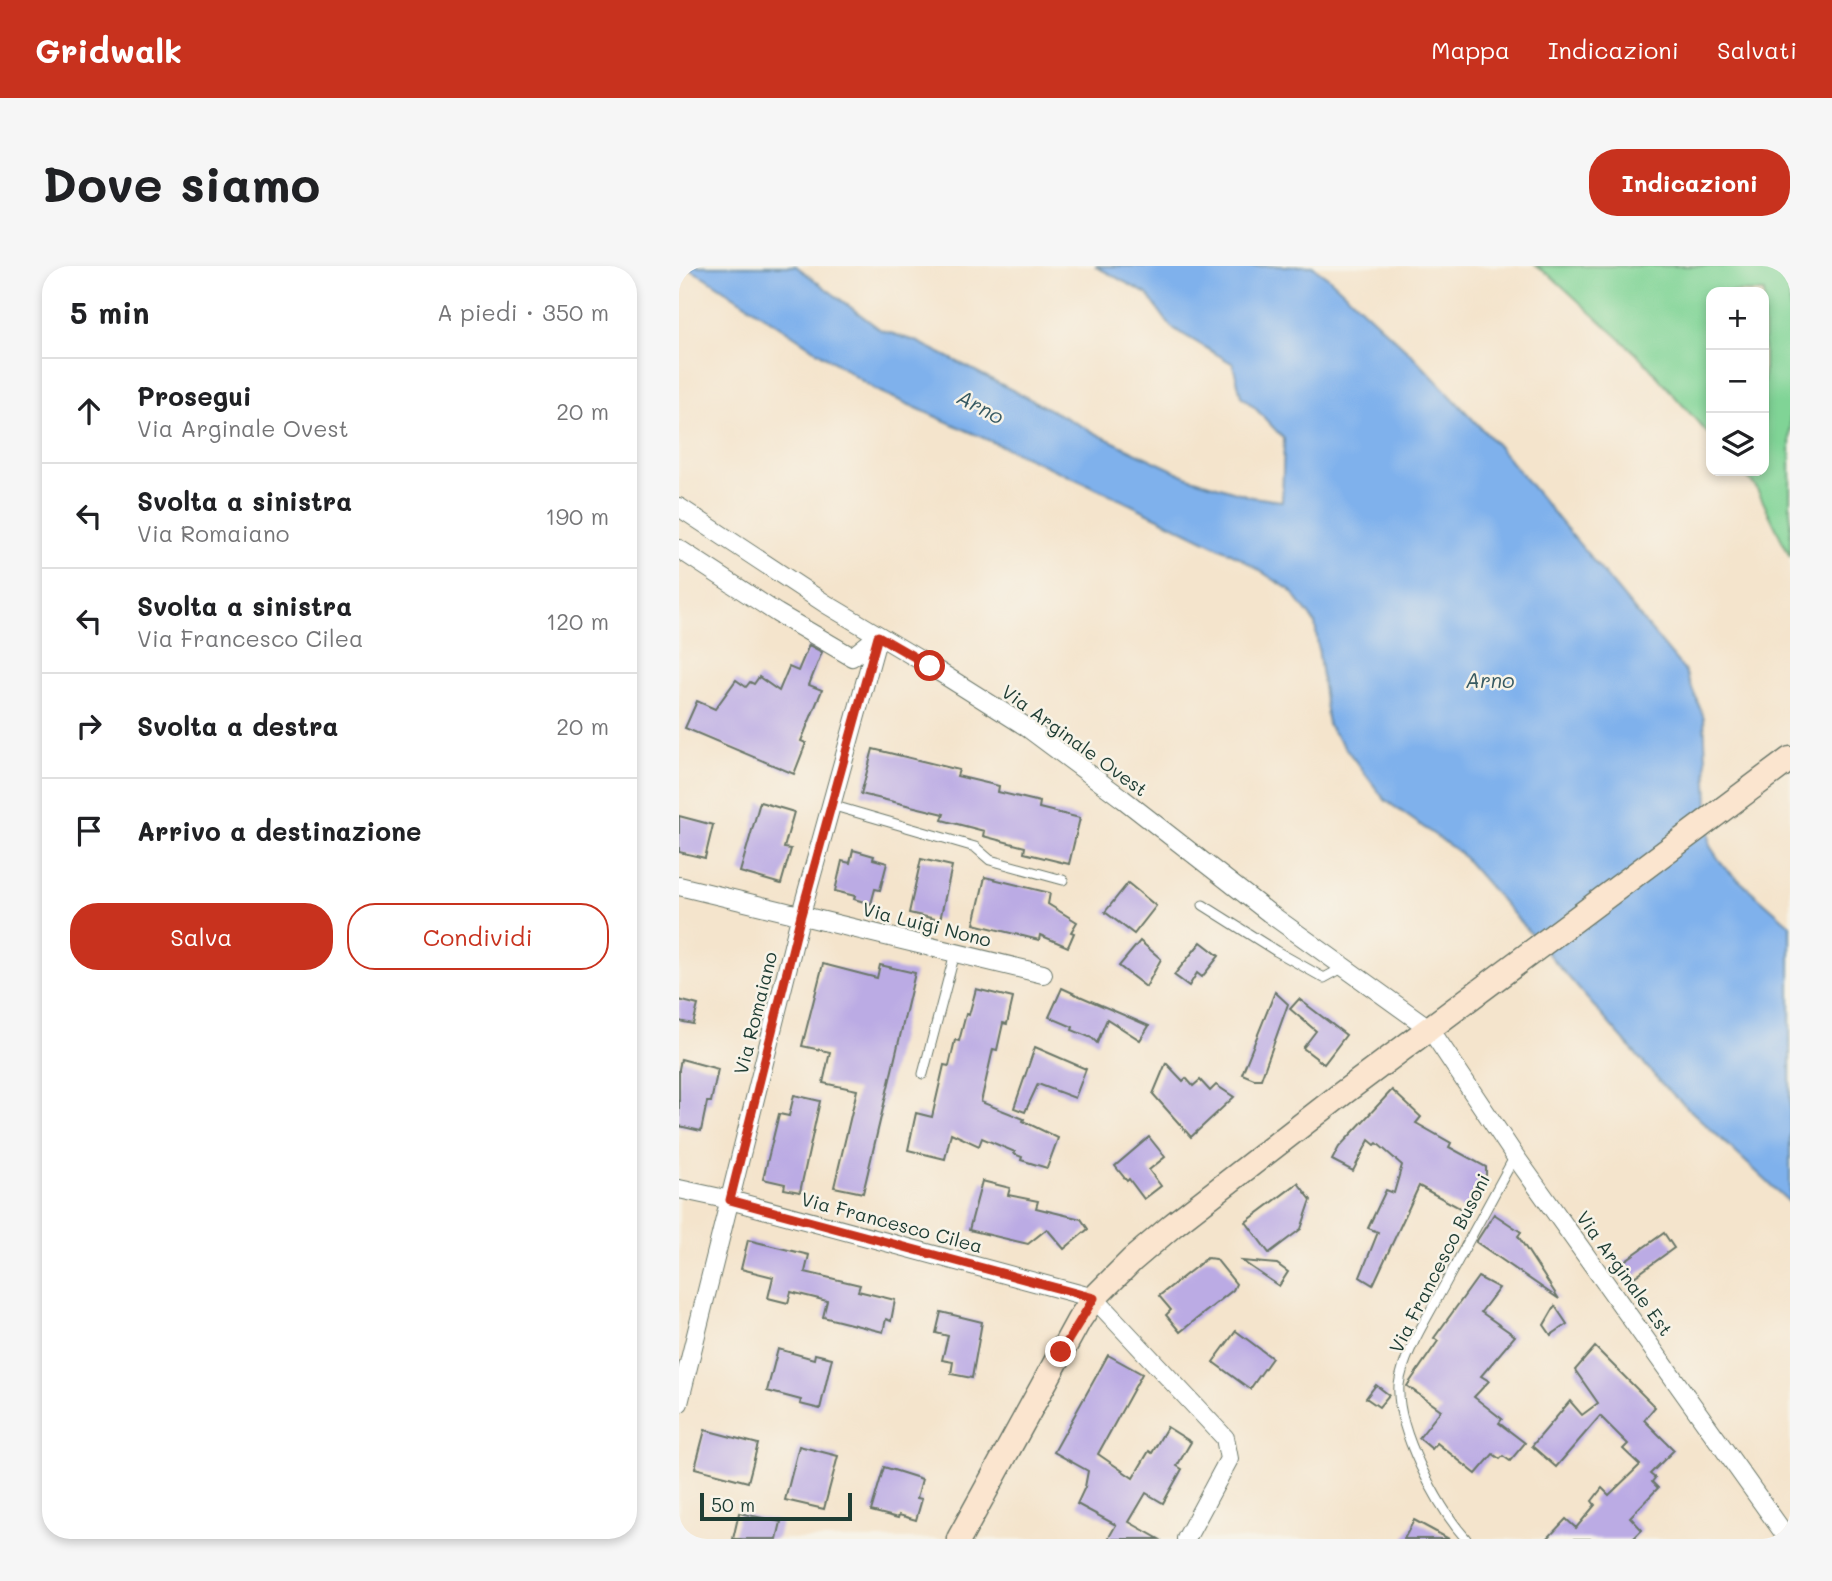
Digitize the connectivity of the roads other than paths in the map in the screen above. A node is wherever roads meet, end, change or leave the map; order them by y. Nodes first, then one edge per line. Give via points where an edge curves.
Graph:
1 (679, 507) edge
2 (679, 549) edge
3 (878, 636) junction
4 (1790, 759) edge
5 (831, 805) junction
6 (1063, 880) dead end
7 (679, 886) edge
8 (1203, 905) dead end
9 (801, 915) junction
10 (954, 953) junction
11 (1344, 967) junction
12 (1043, 975) dead end
13 (1430, 1030) junction
14 (923, 1074) dead end
15 (1515, 1156) junction
16 (679, 1189) edge
17 (730, 1200) junction
18 (1094, 1298) junction
19 (680, 1396) edge
20 (959, 1539) edge
21 (1186, 1539) edge
22 (1466, 1539) edge
23 (1788, 1539) edge

1 - 3 street, Via Arginale Ovest
2 - 3 street via 852,657
3 - 5 street, Via Romaiano
3 - 11 street, Via Arginale Ovest via 1025,726
4 - 13 main road
5 - 6 lane via 975,847 990,860
5 - 9 street, Via Romaiano
7 - 9 street, Via Luigi Nono
8 - 11 lane via 1324,978
9 - 10 street, Via Luigi Nono
9 - 17 street, Via Romaiano
10 - 12 street, Via Luigi Nono
10 - 14 lane
11 - 13 street, Via Arginale Ovest
13 - 15 street, Via Arginale Est
13 - 18 main road via 1173,1225
15 - 22 lane, Via Francesco Busoni via 1425,1321 1399,1385 1406,1433 1421,1469
15 - 23 street, Via Arginale Est
16 - 17 street, Via Francesco Cilea
17 - 18 street, Via Francesco Cilea
17 - 19 street, Via Romaiano
18 - 20 main road
18 - 21 street via 1225,1438 1229,1459

